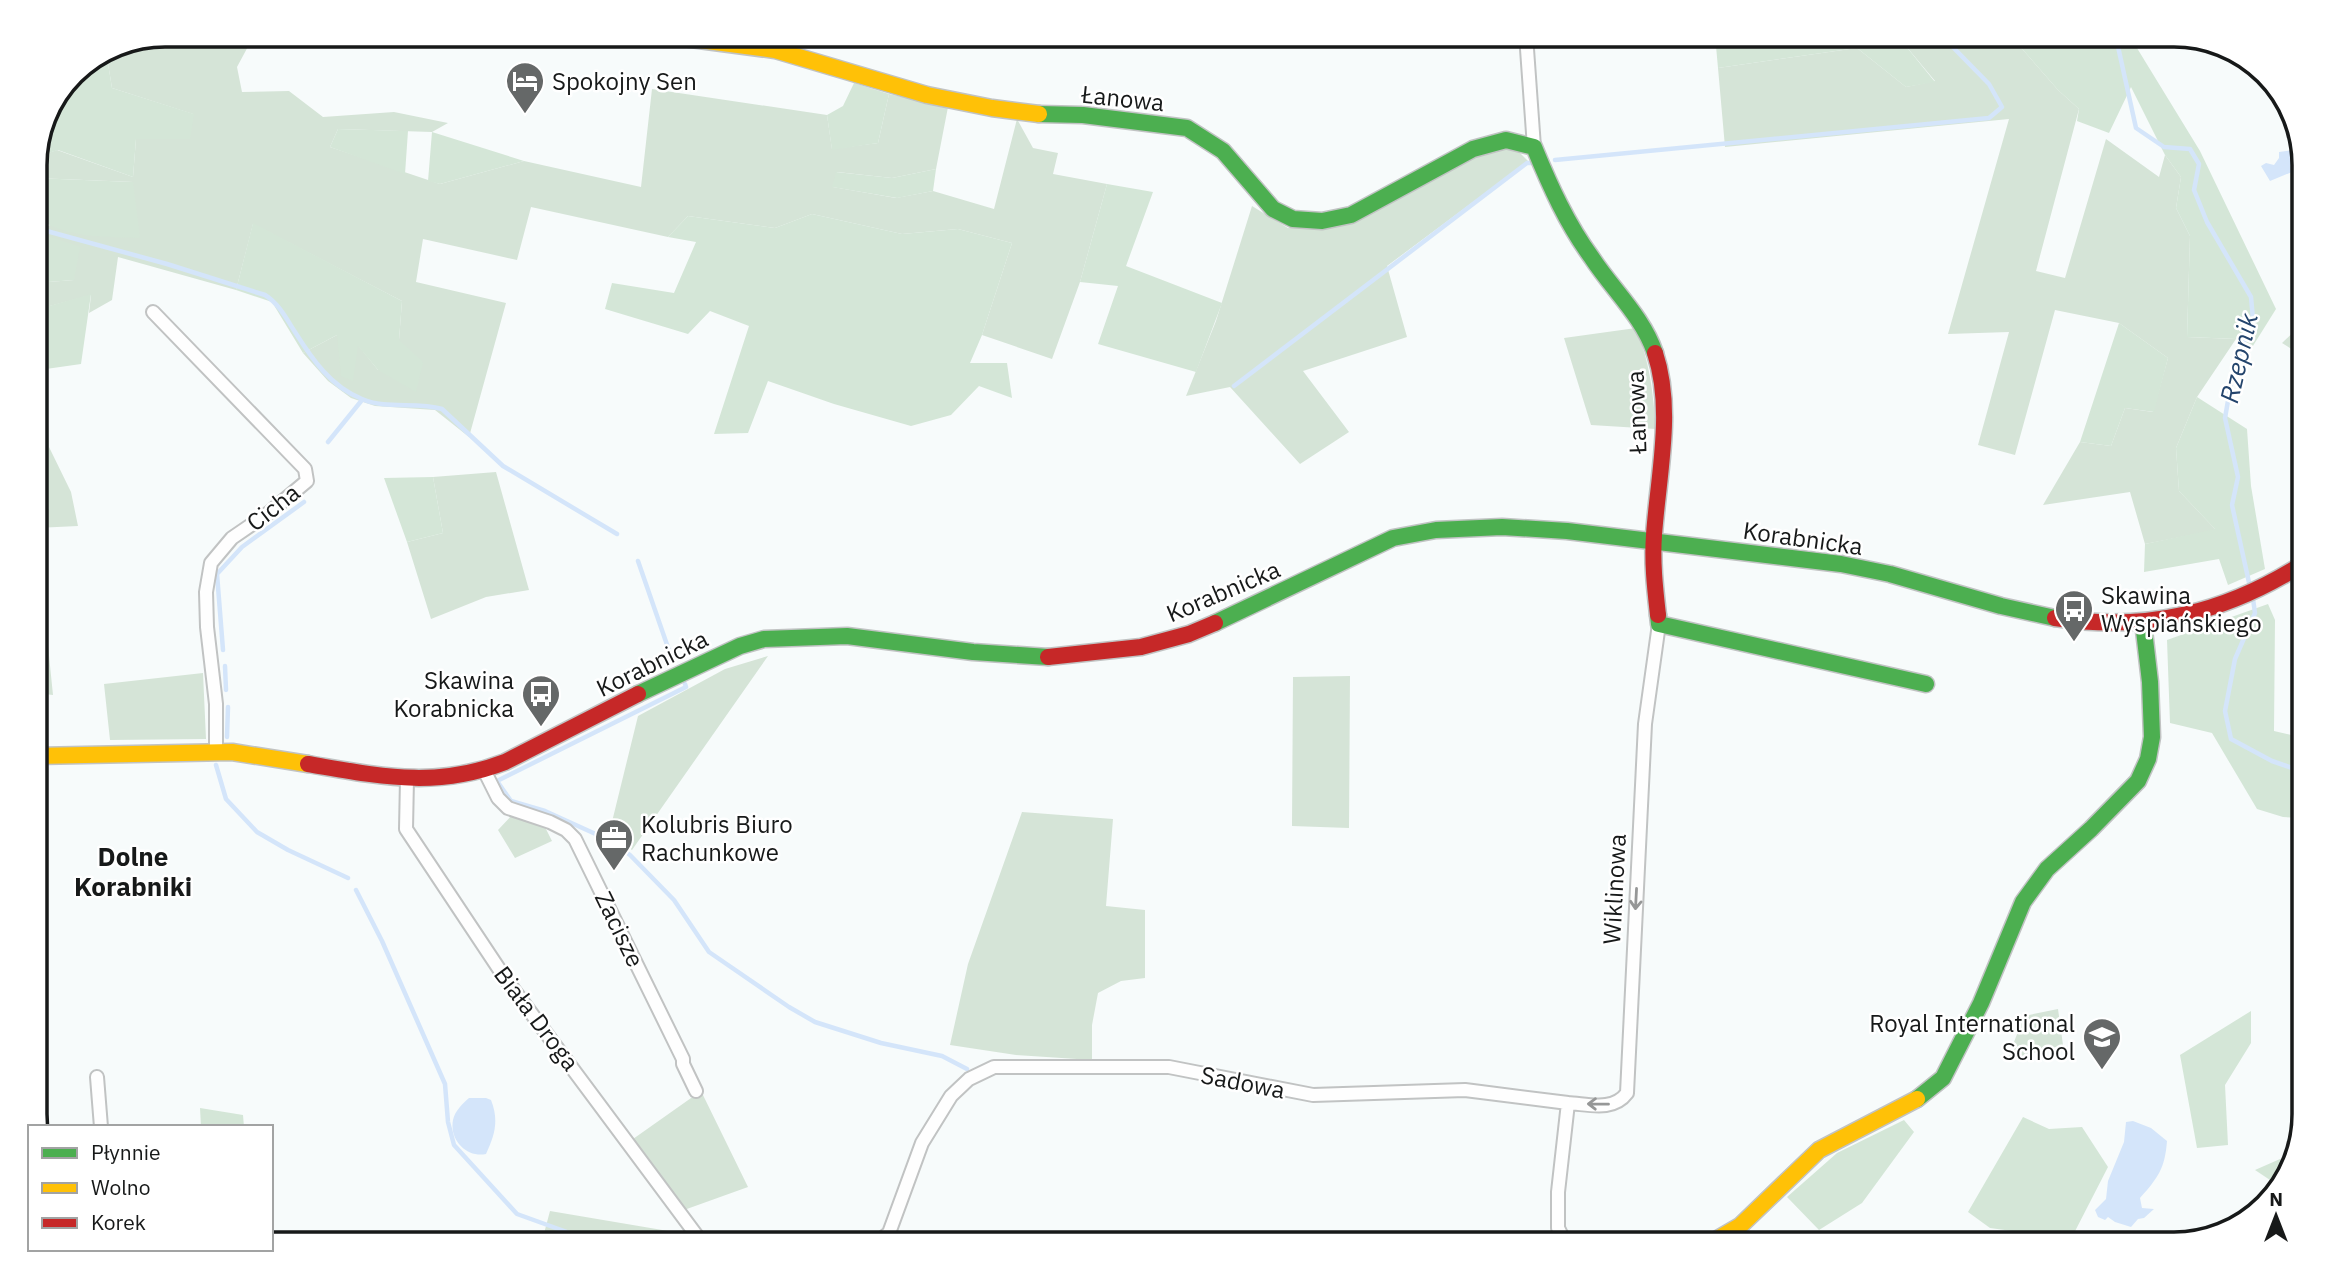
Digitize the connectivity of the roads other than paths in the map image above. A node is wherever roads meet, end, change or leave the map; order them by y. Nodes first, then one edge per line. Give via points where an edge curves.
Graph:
1 (752, 47) edge
2 (1527, 47) edge
3 (1534, 147) junction
4 (153, 312) dead end
5 (1654, 543) junction
6 (2291, 571) edge
7 (2143, 622) junction
8 (1659, 624) junction
9 (1926, 684) dead end
10 (216, 752) junction
11 (48, 756) edge
12 (484, 770) junction
13 (407, 779) junction
14 (97, 1077) dead end
15 (696, 1091) dead end
16 (1568, 1103) junction
17 (101, 1125) edge
18 (694, 1232) edge
19 (889, 1232) edge
20 (1560, 1232) edge
21 (1730, 1232) edge

1 - 3 street, Łanowa via 992,108 1187,128 1223,151 1273,209 1293,219 1322,221 1351,215 1473,149 1506,140
2 - 3 street, Łanowa
3 - 5 street, Łanowa via 1567,219 1652,342 1660,367 1661,449
4 - 10 street, Cicha via 305,469 307,481 232,538 211,563 206,592
5 - 7 street, Korabnicka via 1868,569 2043,617
5 - 8 street, Wiklinowa
5 - 12 street, Korabnicka via 1557,530 1464,527 1418,532 1372,547 1189,634 1093,653 1015,656 847,636 764,639 740,646
6 - 7 street, Korabnicka via 2233,602
7 - 21 street via 2150,682 2148,759 2138,781 2047,869 2023,902 1981,1003 1943,1078 1919,1098 1819,1150
8 - 9 street
8 -> 16 street, Wiklinowa via 1645,724 1627,1094 1614,1104
10 - 11 street, Korabnicka
10 - 13 street, Korabnicka
12 - 13 street, Korabnicka
12 - 15 street, Zacisze via 508,808 550,822 575,839
13 - 18 street, Biała Droga via 406,829 505,978
14 - 17 street
16 - 19 street, Sadowa via 1465,1090 1313,1095 1169,1067 995,1067 969,1079 951,1096 922,1143
16 - 20 street via 1558,1192

